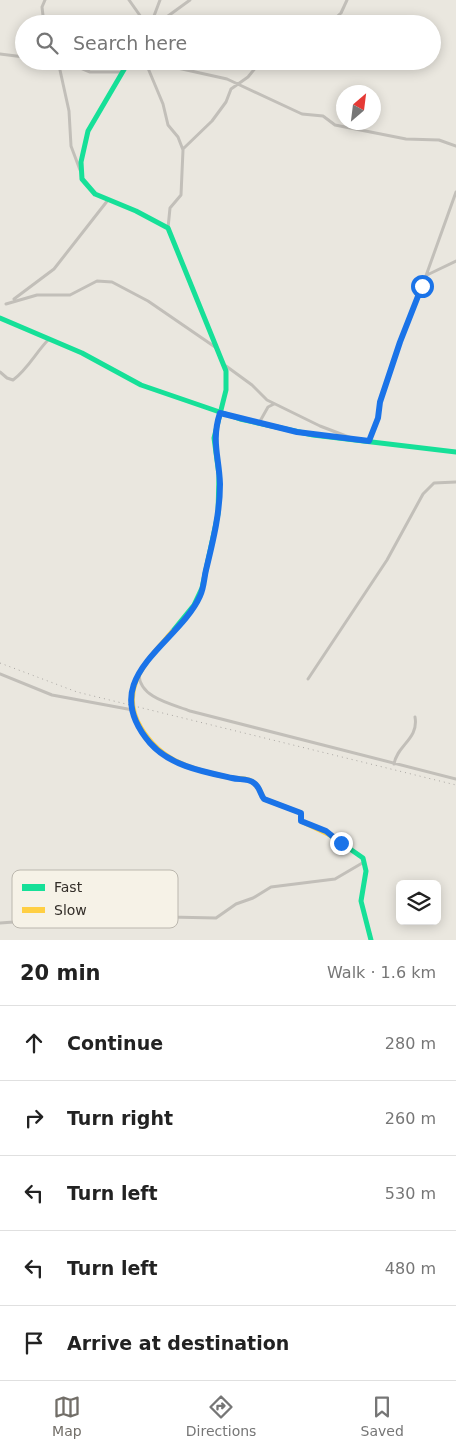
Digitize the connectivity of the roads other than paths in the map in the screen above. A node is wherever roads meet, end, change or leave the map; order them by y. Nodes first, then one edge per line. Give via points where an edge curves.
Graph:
1 (45, 0) edge
2 (129, 0) edge
3 (160, 0) edge
4 (190, 0) edge
5 (347, 0) edge
6 (43, 15) edge
7 (140, 15) edge
8 (154, 15) edge
9 (169, 15) edge
10 (337, 15) edge
11 (0, 54) edge
12 (15, 56) edge
13 (60, 70) edge
14 (85, 70) edge
15 (124, 70) joint
16 (151, 70) edge
17 (186, 70) edge
18 (253, 70) edge
19 (237, 85) junction
20 (456, 146) edge
21 (183, 148) junction
22 (80, 171) junction
23 (456, 192) edge
24 (108, 200) junction
25 (451, 207) junction
26 (456, 209) edge
27 (168, 228) junction
28 (456, 261) edge
29 (426, 276) junction
30 (6, 304) junction
31 (0, 306) edge
32 (0, 318) edge
33 (50, 339) junction
34 (217, 348) junction
35 (224, 365) junction
36 (0, 372) edge
37 (275, 403) junction
38 (220, 413) junction
39 (259, 424) junction
40 (354, 439) junction
41 (369, 441) junction
42 (456, 452) edge
43 (456, 482) edge
44 (0, 674) edge
45 (139, 674) junction
46 (308, 679) dead end
47 (133, 710) junction
48 (415, 717) dead end
49 (394, 764) junction
50 (456, 779) edge
51 (365, 861) junction
52 (178, 917) edge
53 (371, 940) edge

1 - 6 street
2 - 7 street
3 - 8 street
4 - 9 street
5 - 10 street
11 - 12 street
13 - 22 street via 69,111 71,146
14 - 15 street
15 - 22 street via 96,110 88,128
16 - 21 street via 168,125
17 - 19 street via 227,79
18 - 19 street
19 - 20 street via 302,114 323,116 335,126 406,139 439,140
19 - 21 street via 208,127
21 - 27 street via 181,195 170,208
22 - 24 street via 84,184
23 - 25 street
24 - 27 street
24 - 30 street via 54,268
25 - 26 street
25 - 29 street
27 - 34 street
28 - 29 street
29 - 41 street via 400,342
30 - 31 street
30 - 34 street via 37,295 70,295 97,281 112,282 148,301
32 - 33 street
33 - 36 street via 13,380
33 - 38 street via 141,385
34 - 35 street
35 - 37 street
35 - 38 street via 226,390
37 - 39 street via 268,407
37 - 40 street
38 - 39 street
38 - 45 street via 214,438 219,475 218,514 201,594
39 - 40 street
40 - 41 street
41 - 42 street
43 - 46 street via 434,483 423,494 387,560
44 - 47 street via 52,695
45 - 47 street via 132,695
45 - 49 street via 143,689 190,711
47 - 51 street via 150,743 171,761 250,780 264,799 301,813 301,821 328,832
48 - 49 street via 416,729 396,755
49 - 50 street
51 - 52 street via 335,879 271,887 211,919
51 - 53 street via 361,901

